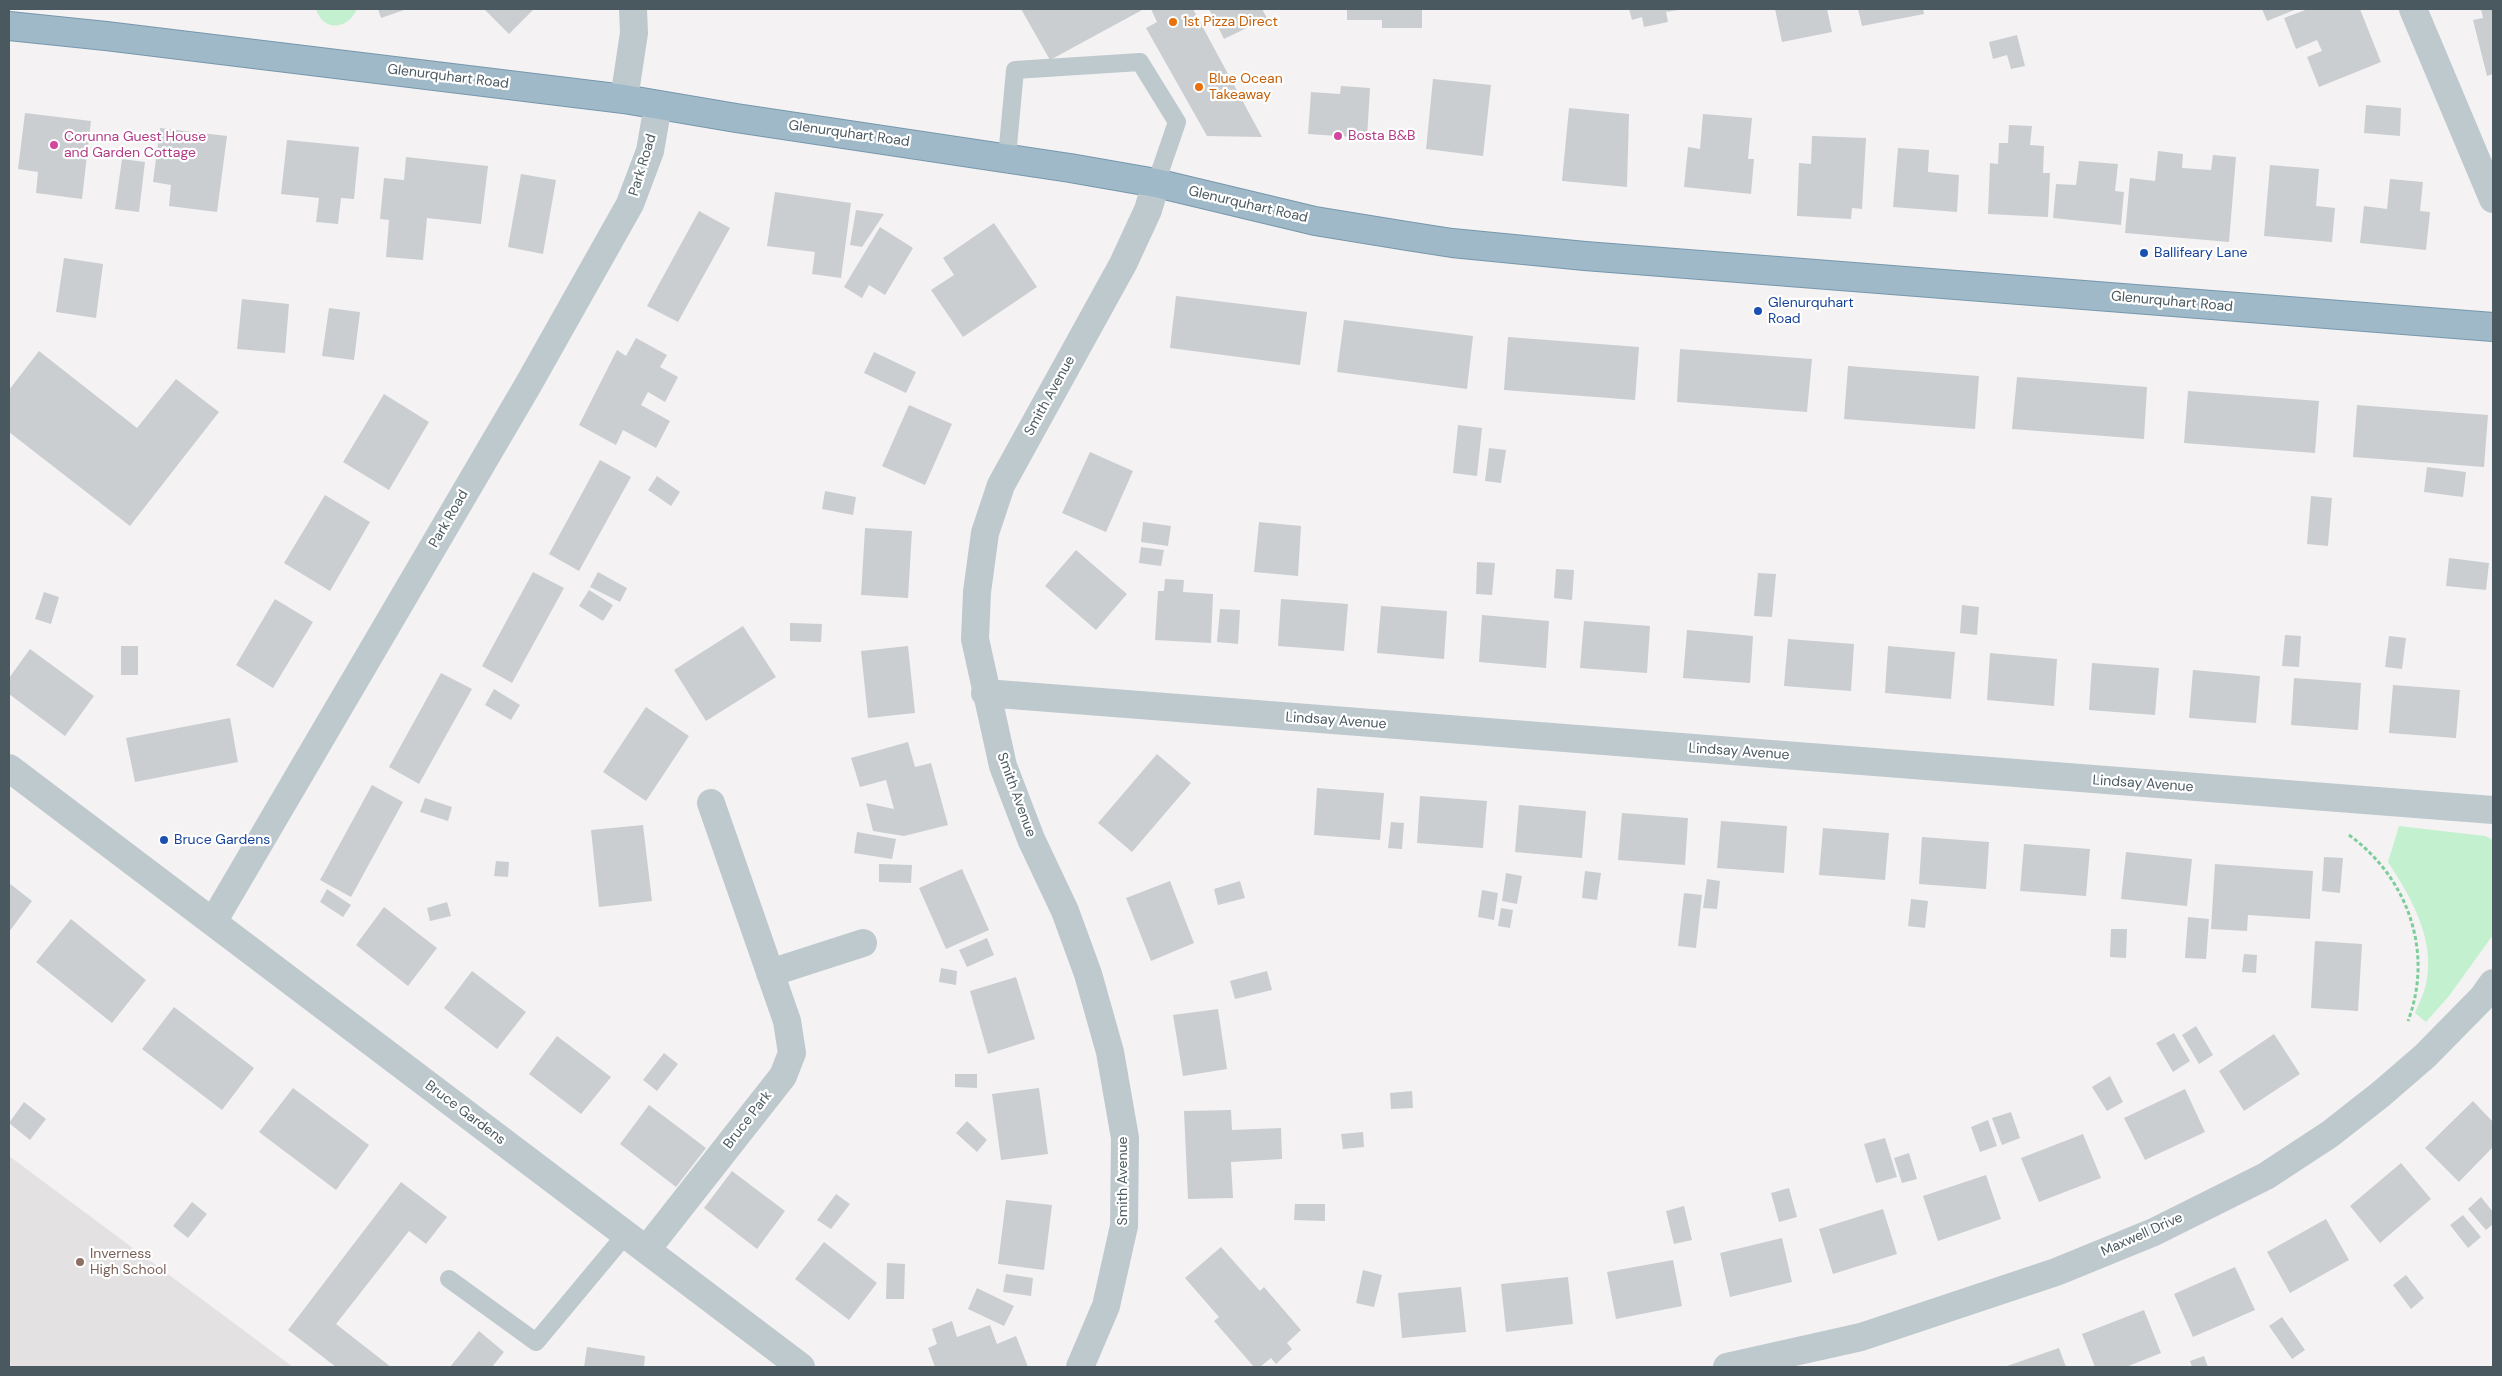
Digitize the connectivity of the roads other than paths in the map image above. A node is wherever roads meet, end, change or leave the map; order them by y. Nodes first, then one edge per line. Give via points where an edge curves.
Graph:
1 (633, 9) edge
2 (2413, 9) edge
3 (9, 26) edge
4 (624, 99) junction
5 (658, 105) junction
6 (1007, 157) junction
7 (1156, 184) junction
8 (2493, 199) edge
9 (2493, 327) edge
10 (985, 693) junction
11 (9, 768) edge
12 (711, 803) dead end
13 (2493, 810) edge
14 (212, 922) junction
15 (863, 943) dead end
16 (770, 973) junction
17 (2493, 982) edge
18 (636, 1241) junction
19 (449, 1279) dead end
20 (801, 1367) edge
21 (1080, 1367) edge
22 (1727, 1367) edge

1 - 4 street via 634,33
2 - 8 street
3 - 4 highway, Glenurquhart Road
4 - 5 highway, Glenurquhart Road
5 - 6 highway, Glenurquhart Road
5 - 14 street, Park Road via 650,151 630,204 528,385
6 - 7 highway, Glenurquhart Road
6 - 7 lane via 1015,70 1140,62 1177,122
7 - 9 highway, Glenurquhart Road via 1314,220 1452,243
7 - 10 street, Smith Avenue via 1148,210 1123,264 1001,485 985,533 977,592 975,640
10 - 13 street, Lindsay Avenue
10 - 21 street, Smith Avenue via 1003,766 1031,839 1065,911 1088,974 1110,1052 1125,1138 1124,1226 1106,1306
11 - 14 street, Bruce Gardens
12 - 16 street, Bruce Park
14 - 18 street, Bruce Gardens
15 - 16 street
16 - 18 street, Bruce Park via 787,1021 792,1053 783,1076
17 - 22 street, Maxwell Drive via 2483,997 2425,1056 2381,1094 2330,1134 2266,1176 2154,1232 2056,1272 1861,1337
18 - 19 lane via 536,1342
18 - 20 street, Bruce Gardens

